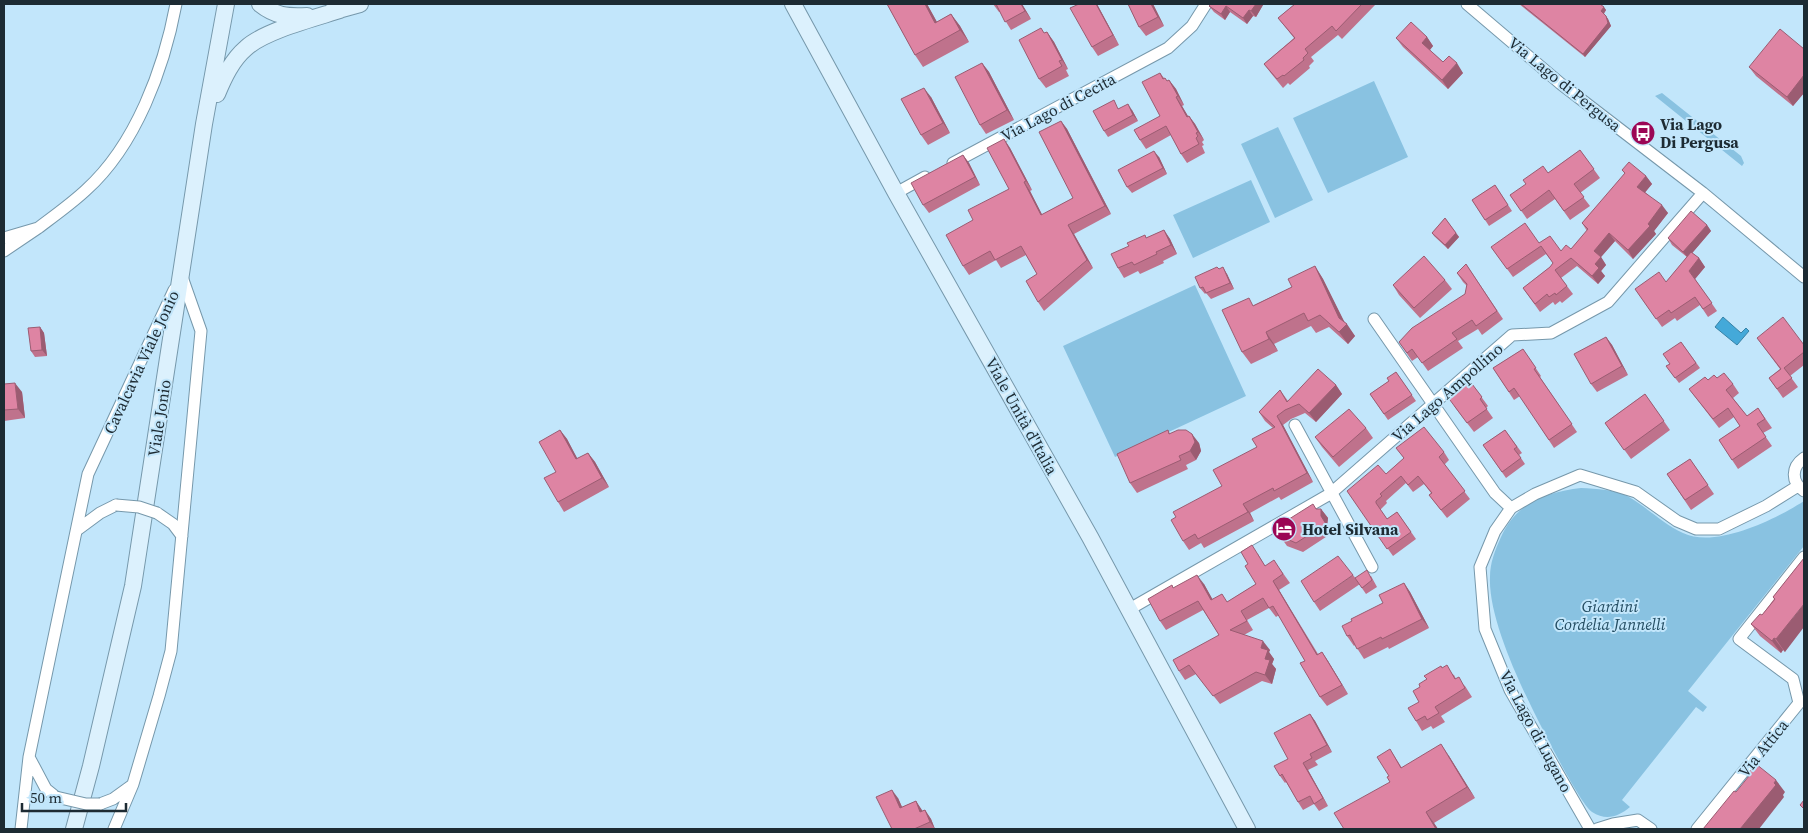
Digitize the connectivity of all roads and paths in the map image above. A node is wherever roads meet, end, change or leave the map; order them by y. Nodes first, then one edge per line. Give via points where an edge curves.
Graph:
1 (176, 4) edge
2 (226, 4) edge
3 (260, 4) edge
4 (360, 4) edge
5 (793, 4) edge
6 (1206, 4) edge
7 (1467, 4) edge
8 (340, 10) junction
9 (204, 124) junction
10 (1703, 192) junction
11 (896, 193) junction
12 (38, 228) junction
13 (4, 238) edge
14 (4, 250) edge
15 (181, 275) junction
16 (1804, 277) edge
17 (1374, 319) dead end
18 (1433, 404) junction
19 (1295, 426) dead end
20 (1804, 458) edge
21 (1801, 488) edge
22 (1330, 494) junction
23 (1511, 508) junction
24 (76, 530) junction
25 (182, 536) junction
26 (1804, 557) edge
27 (1372, 568) dead end
28 (1128, 610) junction
29 (29, 757) junction
30 (133, 784) junction
31 (22, 829) edge
32 (74, 829) edge
33 (114, 829) edge
34 (1247, 829) edge
35 (1590, 829) edge
36 (1597, 829) edge
37 (1650, 829) edge
38 (1697, 829) edge

1 - 12 street via 161,66 127,138 87,190
2 - 9 main road, Viale Jonio
3 - 8 main road via 285,17
4 - 8 main road
5 - 11 main road, Viale Unità d'Italia
6 - 11 street, Via Lago di Cecita via 1192,26 1168,48
7 - 10 street, Via Lago di Pergusa via 1561,84
8 - 9 main road via 266,35 247,46 223,78
9 - 15 main road, Viale Jonio
10 - 16 street, Via Lago di Pergusa
10 - 18 street, Via Lago Ampollino via 1608,302 1552,334 1512,336
11 - 28 main road, Viale Unità d'Italia
12 - 13 street
12 - 14 street
15 - 24 street, Cavalcavia Viale Jonio via 88,474
15 - 25 street, Cavalcavia Viale Jonio via 201,331
15 - 32 main road, Viale Jonio via 133,586
17 - 18 street
18 - 22 street, Via Lago Ampollino
18 - 23 street via 1495,493
19 - 22 street
20 - 21 street via 1795,468 1795,481
21 - 23 street, Via Lago di Lugano via 1719,529 1696,529 1677,521 1636,492 1580,475
22 - 27 street
22 - 28 street, Via Lago Ampollino
23 - 35 street, Via Lago di Lugano via 1495,531 1480,567 1485,629 1510,690
24 - 25 street, bridge via 116,505 157,513 173,524
24 - 29 street, Cavalcavia Viale Jonio
25 - 30 street, Cavalcavia Viale Jonio via 171,650
26 - 38 street, Via Attica via 1739,639 1793,679 1799,703
28 - 34 main road, Viale Unità d'Italia
29 - 30 street, bridge via 46,789 56,797 100,804
29 - 31 street, Cavalcavia Viale Jonio
30 - 33 street, Cavalcavia Viale Jonio
36 - 37 street via 1638,820

